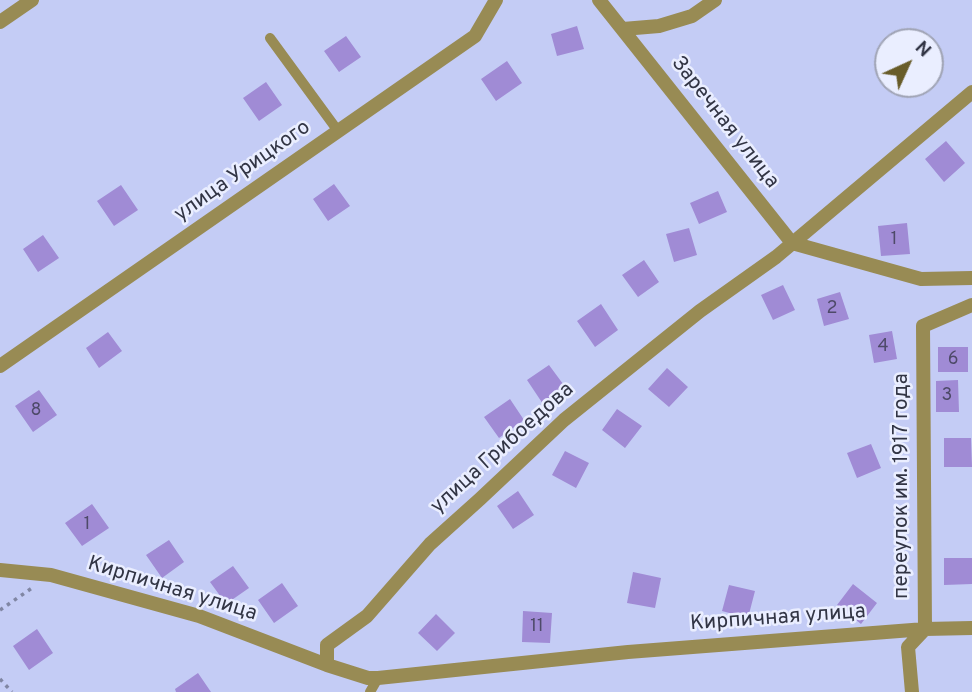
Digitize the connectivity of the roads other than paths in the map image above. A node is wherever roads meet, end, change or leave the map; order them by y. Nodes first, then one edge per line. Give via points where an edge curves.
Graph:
1 (32, 0) edge
2 (496, 0) edge
3 (599, 0) edge
4 (715, 0) edge
5 (0, 22) edge
6 (624, 29) junction
7 (270, 38) dead end
8 (972, 92) edge
9 (338, 131) junction
10 (792, 243) junction
11 (972, 278) edge
12 (972, 305) edge
13 (0, 366) edge
14 (0, 570) edge
15 (972, 628) edge
16 (925, 629) junction
17 (327, 664) junction
18 (378, 678) junction
19 (370, 692) edge
20 (912, 692) edge

1 - 5 street
2 - 9 street, улица Урицкого via 475,36
3 - 6 street, Заречная улица
4 - 6 street via 692,16 659,26
6 - 10 street, Заречная улица
7 - 9 lane
8 - 10 street, улица Грибоедова
9 - 13 street, улица Урицкого
10 - 11 street via 921,279
10 - 17 street, улица Грибоедова via 564,420 430,544 367,616 327,645
12 - 16 street, переулок им. 1917 года via 923,326
14 - 17 street, Кирпичная улица via 51,575 199,616
15 - 16 street, Кирпичная улица
16 - 18 street, Кирпичная улица via 628,652
16 - 20 street, переулок им. 1917 года via 908,648
17 - 18 street
18 - 19 lane

